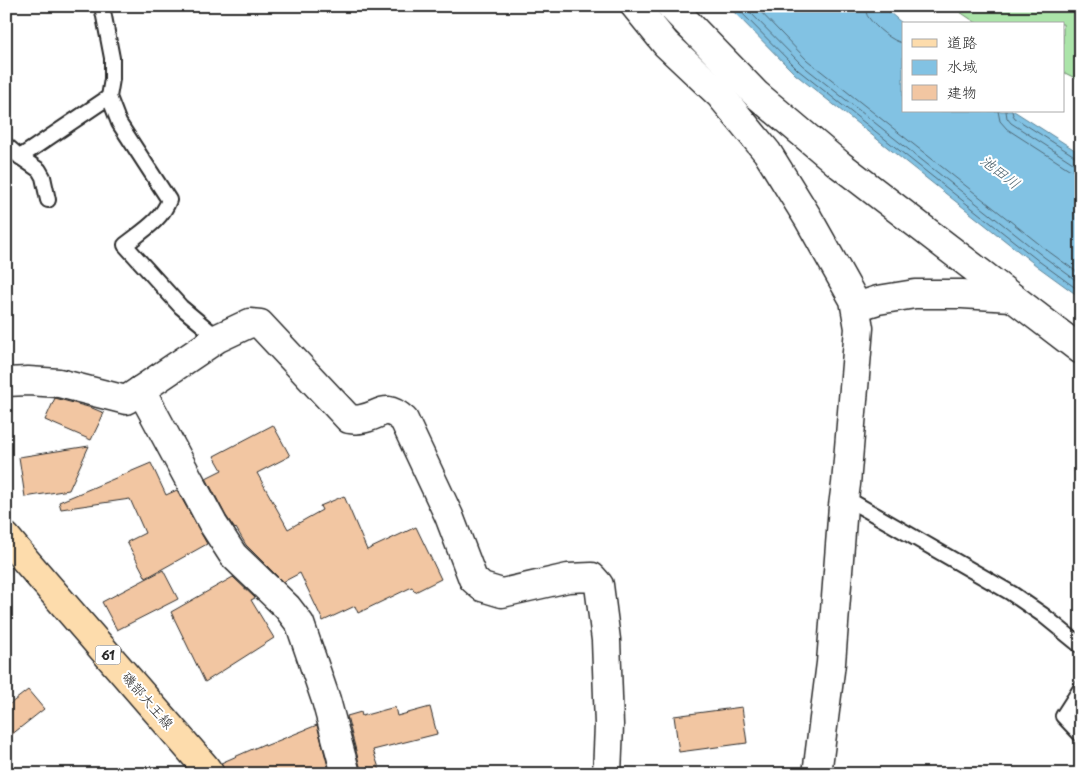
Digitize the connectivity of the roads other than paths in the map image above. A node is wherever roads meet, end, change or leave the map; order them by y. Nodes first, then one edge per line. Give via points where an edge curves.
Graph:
1 (102, 6) edge
2 (635, 6) edge
3 (671, 6) edge
4 (109, 97) junction
5 (6, 145) edge
6 (20, 157) junction
7 (48, 200) dead end
8 (1011, 296) junction
9 (856, 307) junction
10 (218, 338) junction
11 (1081, 350) edge
12 (6, 382) edge
13 (141, 390) junction
14 (844, 498) junction
15 (6, 536) edge
16 (1081, 646) edge
17 (1081, 688) edge
18 (1081, 736) edge
19 (210, 774) edge
20 (346, 774) edge
21 (607, 774) edge
22 (816, 774) edge

1 - 4 lane via 112,58
2 - 9 street via 666,44 720,95 767,152 808,218
3 - 8 street via 756,94 840,166
4 - 6 lane
4 - 10 lane via 119,122 169,200 159,218 125,245 181,307
5 - 6 lane
6 - 7 lane via 44,177
8 - 9 street via 915,294
8 - 11 street
9 - 14 street via 859,328
10 - 13 street
10 - 21 street via 250,323 260,324 349,419 361,419 386,410 404,420 449,516 473,579 482,587 502,593 568,578 592,577 599,585 606,640
12 - 13 street via 59,383 126,400
13 - 20 street via 233,555 287,607 300,624 326,700
14 - 16 lane via 1011,593
14 - 22 street via 831,664
15 - 19 main road, 磯部大王線 / 61
17 - 18 lane via 1063,716

